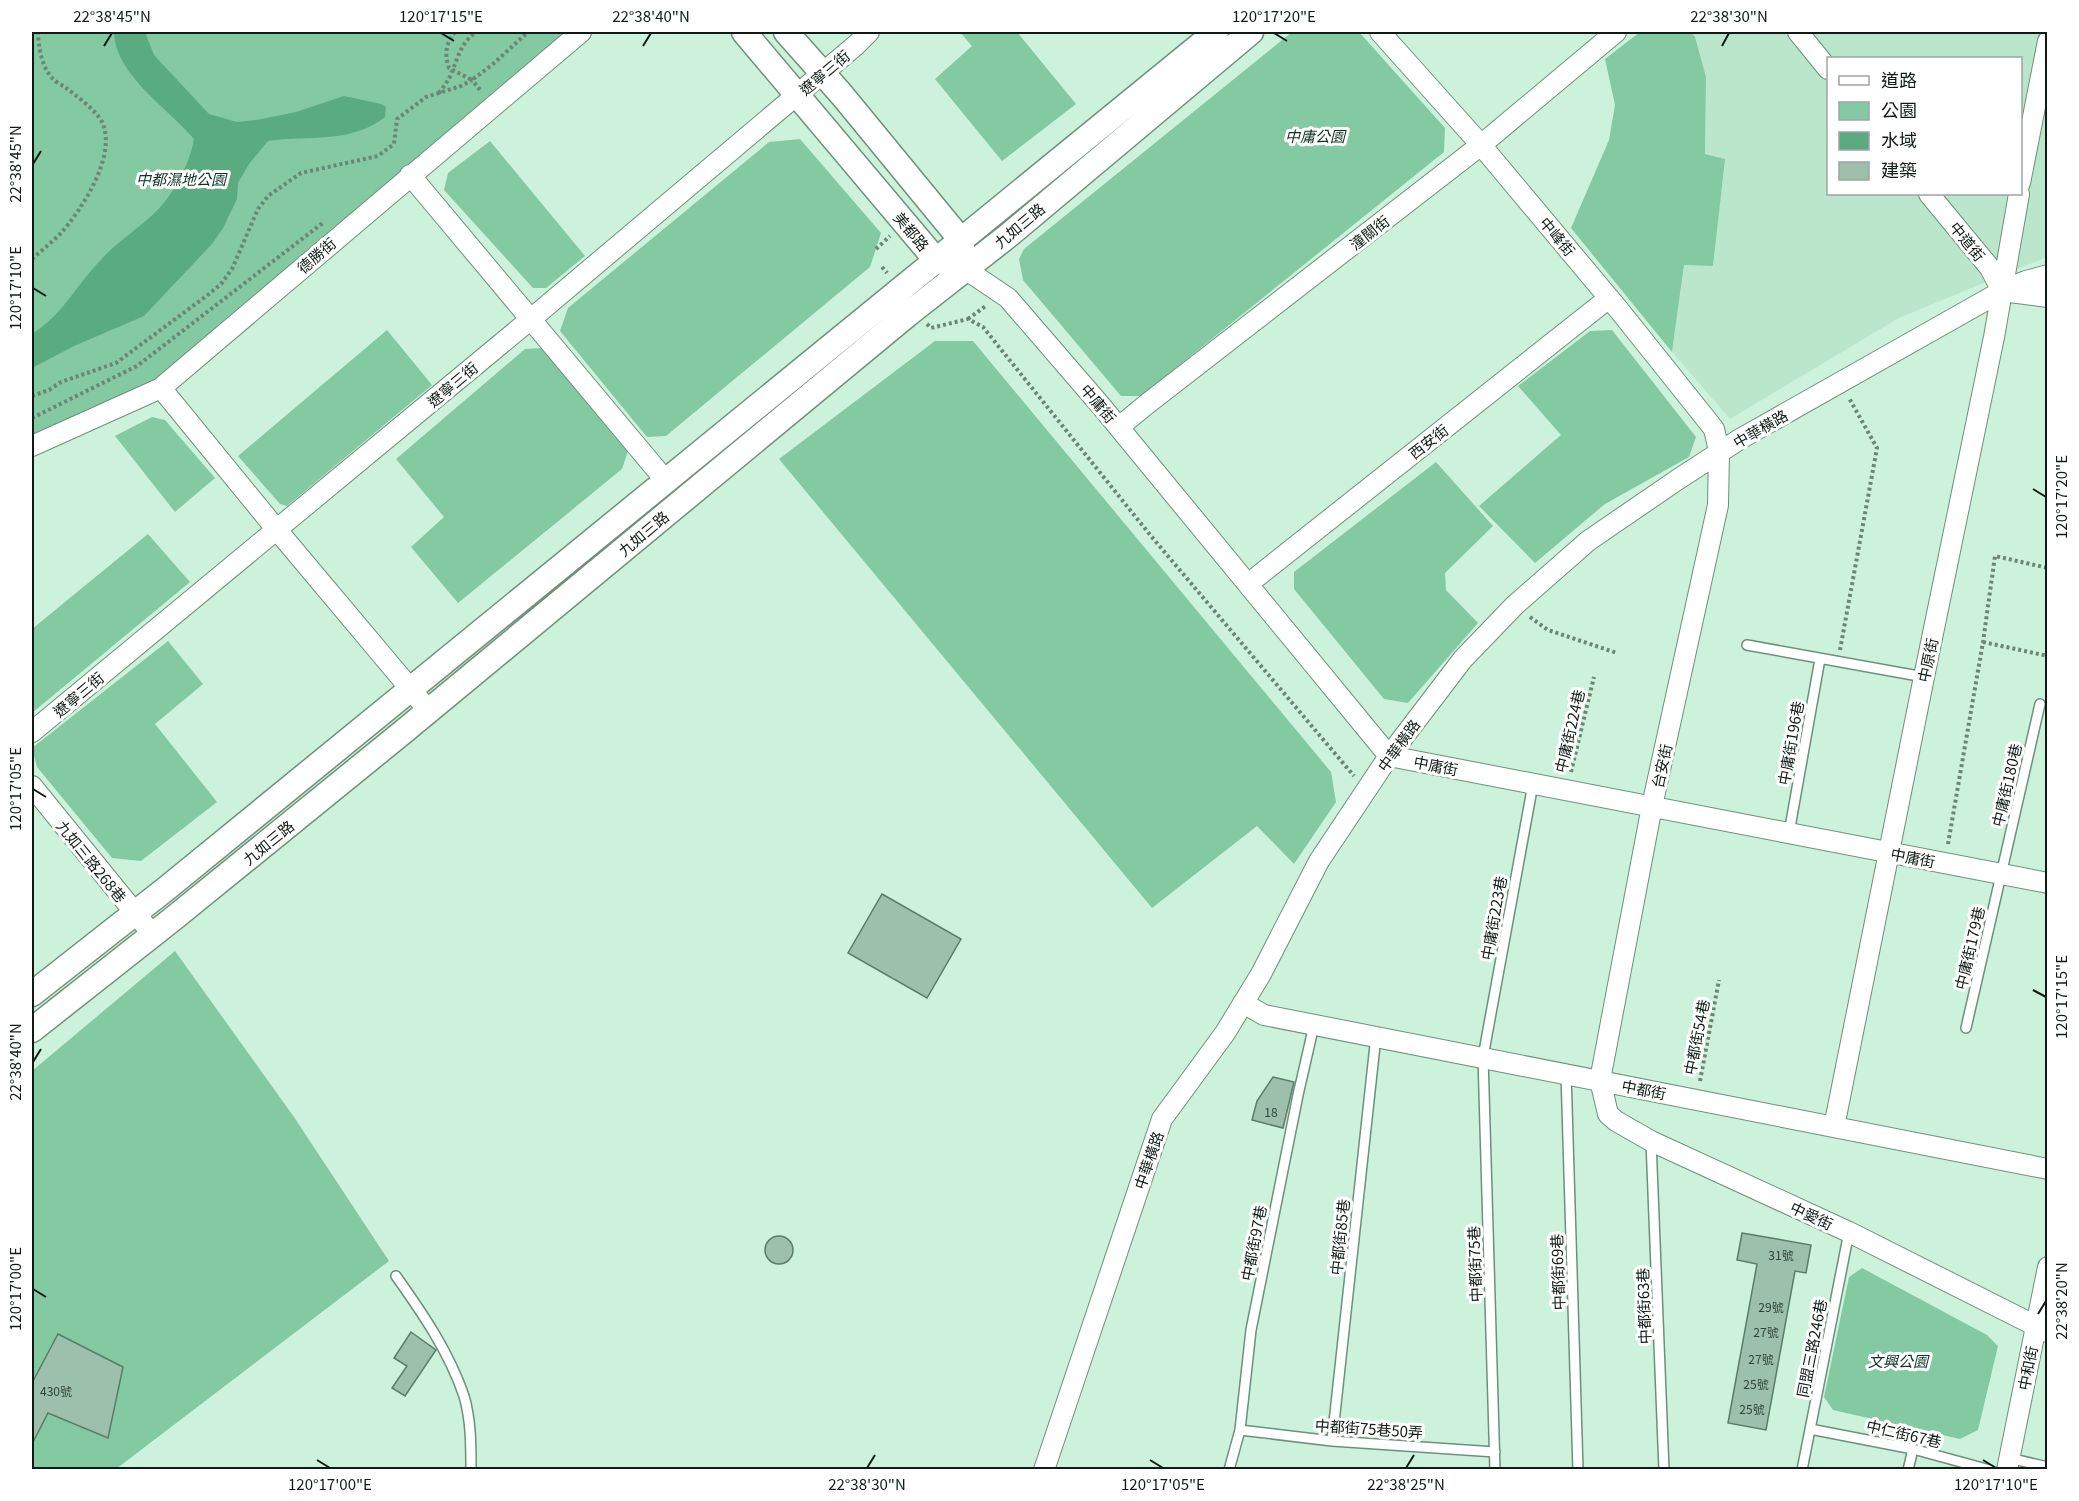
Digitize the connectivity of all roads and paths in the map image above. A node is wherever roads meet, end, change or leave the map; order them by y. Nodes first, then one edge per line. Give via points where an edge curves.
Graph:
1 (38, 32) edge
2 (454, 32) edge
3 (477, 32) edge
4 (528, 32) edge
5 (581, 32) edge
6 (744, 32) edge
7 (786, 32) edge
8 (869, 32) edge
9 (1216, 32) edge
10 (1251, 32) edge
11 (1380, 32) edge
12 (1616, 32) edge
13 (1798, 32) edge
14 (2048, 40) edge
15 (1827, 68) edge
16 (822, 73) junction
17 (472, 80) junction
18 (490, 84) dead end
19 (482, 91) junction
20 (440, 93) junction
21 (798, 94) junction
22 (474, 98) dead end
23 (1481, 145) junction
24 (2022, 173) edge
25 (410, 175) junction
26 (1930, 195) edge
27 (2019, 195) edge
28 (325, 221) dead end
29 (961, 240) junction
30 (32, 259) edge
31 (936, 260) junction
32 (965, 269) junction
33 (2048, 275) edge
34 (2002, 291) junction
35 (2048, 297) edge
36 (1609, 298) junction
37 (531, 319) junction
38 (931, 328) dead end
39 (1840, 382) junction
40 (161, 388) junction
41 (32, 396) edge
42 (32, 418) edge
43 (1119, 428) junction
44 (32, 446) edge
45 (1719, 452) junction
46 (666, 481) junction
47 (277, 530) junction
48 (2048, 568) edge
49 (1248, 584) junction
50 (1515, 606) junction
51 (1983, 642) junction
52 (1747, 645) dead end
53 (1617, 653) dead end
54 (2048, 656) edge
55 (1820, 659) junction
56 (1837, 662) junction
57 (1594, 677) dead end
58 (1923, 677) junction
59 (411, 689) junction
60 (2040, 704) dead end
61 (429, 711) junction
62 (32, 732) edge
63 (1389, 756) junction
64 (1371, 783) junction
65 (1533, 784) junction
66 (32, 786) edge
67 (1567, 790) junction
68 (1652, 806) junction
69 (1789, 833) junction
70 (1889, 852) junction
71 (1945, 863) junction
72 (2001, 874) junction
73 (2048, 883) edge
74 (135, 913) junction
75 (153, 935) junction
76 (1719, 980) dead end
77 (32, 994) edge
78 (1243, 1003) junction
79 (1314, 1024) junction
80 (1966, 1028) dead end
81 (32, 1030) edge
82 (1376, 1036) junction
83 (1483, 1057) junction
84 (1566, 1073) junction
85 (1600, 1080) junction
86 (1697, 1100) junction
87 (1834, 1127) junction
88 (1651, 1141) junction
89 (2048, 1169) edge
90 (1849, 1232) junction
91 (2048, 1267) edge
92 (396, 1276) dead end
93 (2042, 1329) edge
94 (1810, 1429) junction
95 (1240, 1430) junction
96 (1332, 1441) junction
97 (1913, 1449) junction
98 (1495, 1452) junction
99 (2008, 1464) edge
100 (2048, 1467) edge
101 (471, 1470) edge
102 (1044, 1470) edge
103 (1229, 1470) edge
104 (1495, 1470) edge
105 (1578, 1470) edge
106 (1664, 1470) edge
107 (1802, 1470) edge
108 (1908, 1470) edge
109 (1990, 1470) edge

1 - 30 path via 43,59 53,80 102,122 105,138 104,157 91,190 59,235
2 - 17 path via 445,57 449,68
3 - 20 path via 468,37
4 - 17 path
5 - 25 street, 德勝街
6 - 21 street, 美都路
7 - 16 street
8 - 16 street, 遼寧三街
9 - 29 street, 九如三路
10 - 32 street, 九如三路
11 - 23 street, 中峰街
12 - 23 street, 潼關街
13 - 15 street
14 - 24 street
16 - 21 street, 遼寧三街
16 - 29 street
17 - 19 path
17 - 20 path
18 - 19 path
19 - 22 path
20 - 41 path via 426,97 397,119 394,144 378,156 301,172 268,196 258,209 232,269 221,284 185,313 116,363
21 - 31 street, 美都路
21 - 37 street, 遼寧三街
23 - 36 street, 中峰街
23 - 43 street, 潼關街
25 - 37 street
25 - 40 street, 德勝街
26 - 34 street, 中道街 via 1990,268
27 - 34 street, 中原街
28 - 42 path via 136,366
29 - 31 street, 九如三路
29 - 32 street
31 - 32 street, 美都路
31 - 46 street, 九如三路
32 - 43 street, 中庸街 via 1008,298
32 - 61 street, 九如三路
33 - 34 street, 中華橫路
34 - 35 street
34 - 39 street, 中華橫路
34 - 58 street, 中原街
36 - 45 street, 中峰街 via 1707,418
36 - 49 street, 西安街
37 - 46 street
37 - 47 street, 遼寧三街
38 - 64 path via 968,319 983,327 1327,746 1355,777
39 - 45 street, 中華橫路
39 - 56 path via 1877,448
40 - 44 street, 德勝街
40 - 47 street
43 - 49 street, 中庸街
45 - 50 street, 中華橫路 via 1588,541
45 - 68 street, 台安街 via 1718,505
46 - 59 street, 九如三路
47 - 59 street
47 - 62 street, 遼寧三街
48 - 51 path via 1995,556
49 - 63 street, 中庸街
50 - 53 path via 1548,630
50 - 63 street, 中華橫路 via 1462,659
51 - 54 path
51 - 71 path
52 - 55 lane
55 - 56 lane
55 - 69 lane, 中庸街196巷
56 - 58 lane
57 - 67 path, 中庸街224巷
58 - 70 street, 中原街
59 - 61 street
59 - 74 street, 九如三路
60 - 72 lane, 中庸街180巷
61 - 75 street, 九如三路
63 - 64 street, 中華橫路
63 - 65 street, 中庸街
64 - 78 street, 中華橫路 via 1319,861
65 - 67 street, 中庸街
65 - 83 lane, 中庸街223巷
66 - 74 street, 九如三路268巷
67 - 68 street, 中庸街
68 - 69 street, 中庸街
68 - 85 street, 台安街
69 - 70 street, 中庸街
70 - 71 street, 中庸街
70 - 87 street, 中原街
71 - 72 street, 中庸街
72 - 73 street, 中庸街
72 - 80 lane, 中庸街179巷
74 - 75 street, 九如三路268巷
74 - 77 street, 九如三路
75 - 81 street, 九如三路
76 - 86 path, 中都街54巷
78 - 79 street, 中都街 via 1264,1015
78 - 102 street, 中華橫路 via 1162,1119
79 - 82 street, 中都街
79 - 95 lane, 中都街97巷 via 1251,1330
82 - 83 street, 中都街
82 - 96 lane, 中都街85巷
83 - 84 street, 中都街
83 - 98 lane, 中都街75巷
84 - 85 street, 中都街
84 - 105 lane, 中都街69巷
85 - 86 street, 中都街
85 - 88 street, 中愛街 via 1608,1114
86 - 87 street, 中都街
87 - 89 street, 中都街
88 - 90 street, 中愛街
88 - 106 lane, 中都街63巷
90 - 93 street, 中愛街
90 - 94 lane, 同盟三路246巷
91 - 93 street, 中和街
92 - 101 lane via 430,1324 464,1398
93 - 99 street, 中和街
94 - 97 lane, 中仁街67巷
94 - 107 lane, 同盟三路246巷
95 - 96 lane, 中都街75巷50弄
95 - 103 lane, 中都街97巷
96 - 98 lane, 中都街75巷50弄
97 - 108 lane
97 - 109 lane, 中仁街67巷
98 - 104 lane, 中都街75巷
99 - 100 lane

